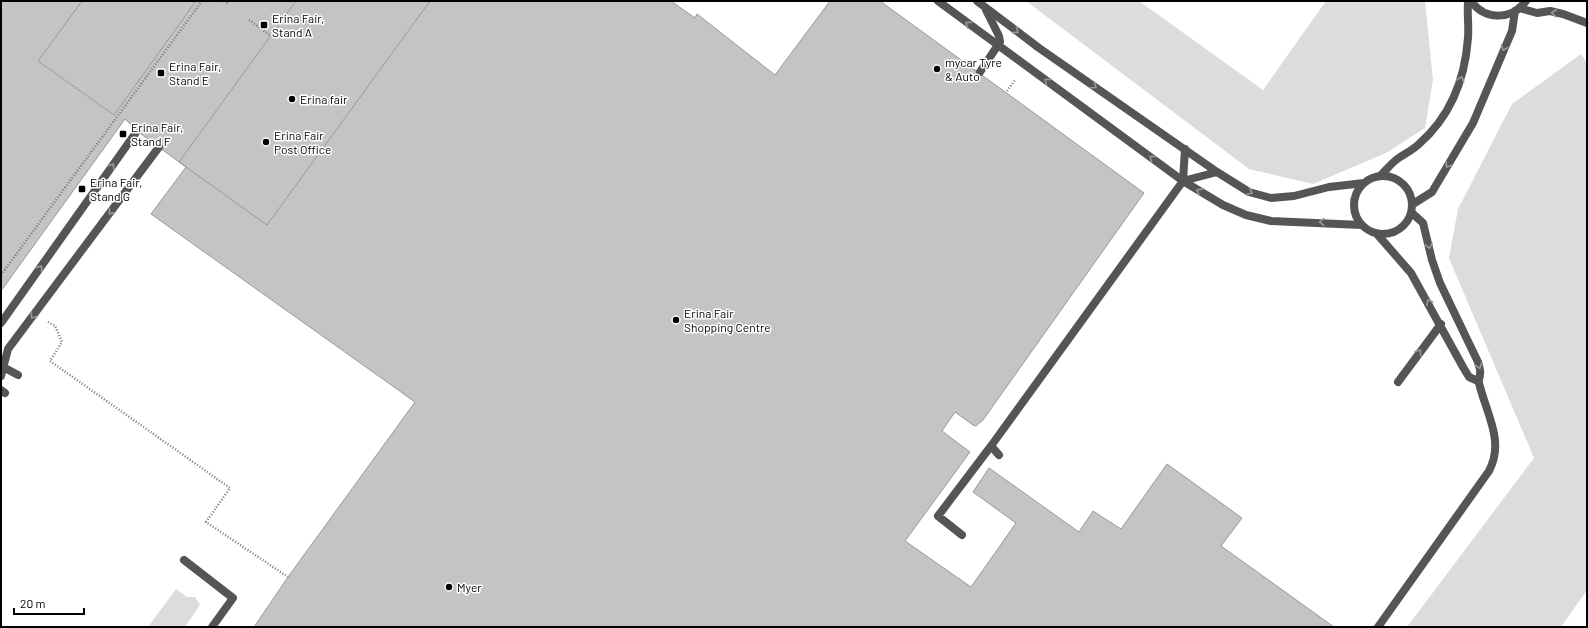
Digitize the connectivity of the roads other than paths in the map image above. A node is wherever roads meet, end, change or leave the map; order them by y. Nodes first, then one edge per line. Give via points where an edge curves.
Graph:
1 (938, 1) edge
2 (976, 1) edge
3 (1468, 1) edge
4 (1471, 1) edge
5 (1526, 1) edge
6 (985, 7) junction
7 (1517, 10) junction
8 (1587, 23) edge
9 (999, 47) junction
10 (980, 72) dead end
11 (137, 131) dead end
12 (159, 147) dead end
13 (1185, 149) junction
14 (1217, 172) junction
15 (1381, 175) junction
16 (1184, 181) junction
17 (1364, 182) junction
18 (1412, 209) junction
19 (1361, 225) junction
20 (1377, 234) junction
21 (1, 323) edge
22 (1440, 324) junction
23 (1, 354) edge
24 (3, 369) edge
25 (18, 375) dead end
26 (1478, 381) junction
27 (1398, 382) dead end
28 (991, 446) junction
29 (999, 455) dead end
30 (962, 535) dead end
31 (184, 560) dead end
32 (212, 627) edge
33 (1378, 627) edge

9 -> 1 lane
2 - 6 lane
15 -> 3 lane via 1395,161 1419,145 1445,114 1458,91 1465,66
4 - 7 lane via 1491,15 1506,15
5 - 7 lane
6 - 9 lane via 999,36
6 -> 13 lane via 1039,48
8 -> 7 lane via 1550,11 1537,13
7 -> 18 lane via 1512,31 1473,123 1432,192
9 - 10 lane
16 -> 9 lane
21 -> 11 lane
12 -> 24 lane via 8,349
13 - 14 lane
13 - 16 lane
14 - 16 lane
14 -> 17 lane via 1249,192 1271,198
15 - 17 lane
15 - 18 lane via 1391,176 1407,186
19 -> 16 lane via 1271,221 1246,215 1223,205
16 - 28 lane
17 - 19 lane via 1354,199 1356,217
18 - 20 lane via 1403,227 1386,234
18 -> 26 lane via 1423,224 1440,282 1478,362 1481,373
19 - 20 lane
22 -> 20 lane via 1411,273
22 - 26 lane via 1469,377
27 -> 22 lane
23 - 24 lane
24 - 25 lane
26 - 33 lane via 1493,425 1496,450 1494,462
28 - 29 lane
28 - 30 lane via 938,516
31 - 32 lane via 233,598

